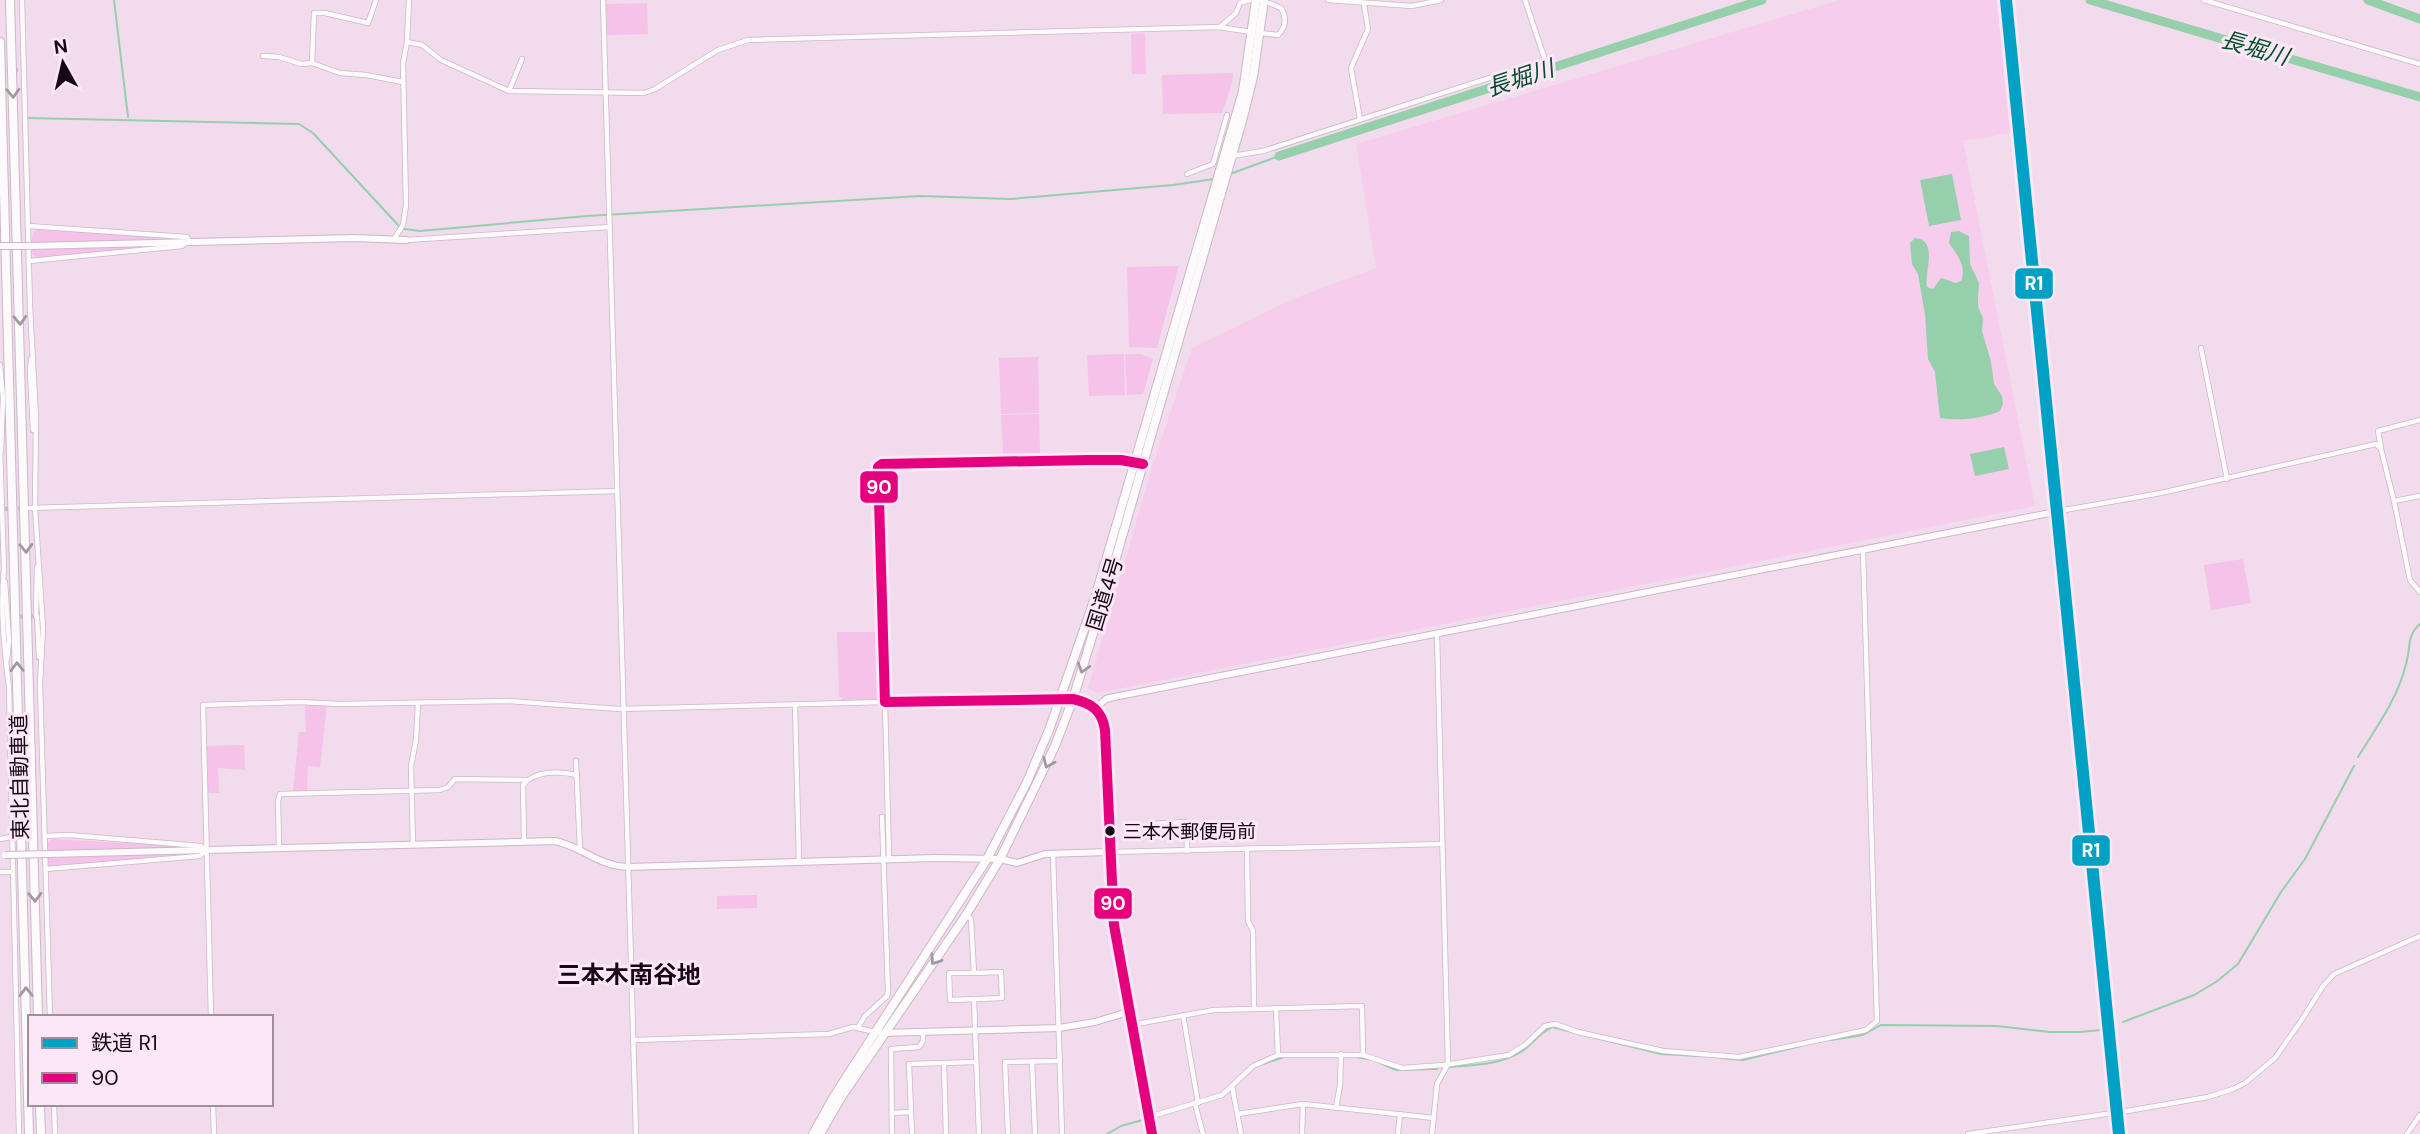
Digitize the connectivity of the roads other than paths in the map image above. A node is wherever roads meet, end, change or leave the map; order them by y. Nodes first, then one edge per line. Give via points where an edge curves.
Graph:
1 (10, 0) edge
2 (22, 0) edge
3 (376, 0) edge
4 (409, 0) edge
5 (603, 0) edge
6 (1250, 0) edge
7 (1256, 0) edge
8 (1328, 0) edge
9 (1441, 0) edge
10 (1525, 0) edge
11 (2204, 0) edge
12 (1266, 1) edge
13 (1240, 2) edge
14 (1278, 3) edge
15 (1364, 4) junction
16 (1219, 26) junction
17 (1256, 33) junction
18 (407, 42) junction
19 (0, 43) edge
20 (263, 56) dead end
21 (522, 59) dead end
22 (312, 63) junction
23 (2420, 64) edge
24 (403, 82) junction
25 (509, 91) junction
26 (606, 92) junction
27 (1227, 115) dead end
28 (1360, 119) junction
29 (1225, 157) junction
30 (1187, 174) dead end
31 (610, 224) junction
32 (28, 226) junction
33 (394, 239) junction
34 (189, 240) junction
35 (406, 240) joint
36 (0, 246) edge
37 (29, 261) junction
38 (33, 346) junction
39 (2201, 348) dead end
40 (0, 365) edge
41 (2420, 421) edge
42 (35, 438) junction
43 (0, 447) edge
44 (2381, 449) junction
45 (1, 455) edge
46 (1139, 463) junction
47 (2227, 479) junction
48 (617, 491) junction
49 (2420, 496) edge
50 (2394, 501) junction
51 (32, 508) junction
52 (2, 509) edge
53 (2066, 510) joint
54 (1863, 550) junction
55 (38, 558) junction
56 (4, 569) junction
57 (2420, 592) edge
58 (1437, 634) junction
59 (6, 668) junction
60 (40, 684) junction
61 (1061, 699) junction
62 (1073, 699) junction
63 (885, 702) junction
64 (418, 703) junction
65 (795, 705) junction
66 (1096, 708) junction
67 (623, 709) junction
68 (576, 761) dead end
69 (577, 775) junction
70 (526, 780) junction
71 (412, 792) junction
72 (882, 817) dead end
73 (1151, 824) dead end
74 (45, 836) junction
75 (11, 837) junction
76 (0, 839) edge
77 (524, 842) junction
78 (1442, 844) junction
79 (413, 845) junction
80 (279, 848) junction
81 (1247, 849) junction
82 (206, 850) junction
83 (580, 850) junction
84 (1187, 850) junction
85 (1110, 852) junction
86 (1054, 854) junction
87 (2, 855) edge
88 (886, 859) junction
89 (987, 859) junction
90 (1000, 859) junction
91 (799, 861) junction
92 (628, 867) junction
93 (46, 869) junction
94 (0, 872) edge
95 (12, 872) junction
96 (966, 915) junction
97 (2420, 936) edge
98 (974, 973) junction
99 (974, 999) junction
100 (1276, 1008) junction
101 (1255, 1009) junction
102 (1128, 1012) junction
103 (38, 1015) edge
104 (50, 1015) edge
105 (211, 1015) edge
106 (1183, 1015) junction
107 (1131, 1025) junction
108 (858, 1027) junction
109 (1059, 1028) junction
110 (975, 1031) junction
111 (876, 1033) junction
112 (886, 1033) junction
113 (923, 1033) junction
114 (633, 1040) junction
115 (1278, 1055) junction
116 (1363, 1055) junction
117 (1341, 1056) junction
118 (1060, 1060) junction
119 (1032, 1061) junction
120 (976, 1062) junction
121 (944, 1063) junction
122 (1448, 1064) junction
123 (1232, 1085) junction
124 (28, 1096) edge
125 (1197, 1103) junction
126 (1303, 1104) junction
127 (28, 1106) edge
128 (40, 1106) edge
129 (54, 1106) edge
130 (214, 1106) edge
131 (1336, 1108) junction
132 (911, 1112) junction
133 (892, 1113) junction
134 (1238, 1114) junction
135 (1400, 1114) junction
136 (2420, 1115) edge
137 (1149, 1117) junction
138 (1434, 1118) junction
139 (19, 1134) edge
140 (29, 1134) edge
141 (41, 1134) edge
142 (55, 1134) edge
143 (214, 1134) edge
144 (636, 1134) edge
145 (813, 1134) edge
146 (820, 1134) edge
147 (892, 1134) edge
148 (912, 1134) edge
149 (946, 1134) edge
150 (978, 1134) edge
151 (1008, 1134) edge
152 (1035, 1134) edge
153 (1062, 1134) edge
154 (1152, 1134) edge
155 (1203, 1134) edge
156 (1241, 1134) edge
157 (1302, 1134) edge
158 (1398, 1134) edge
159 (1432, 1134) edge
160 (1968, 1134) edge
161 (2407, 1134) edge

1 -> 103 highway, 東北自動車道
2 - 32 street via 20,70
3 - 22 street via 368,23 314,13
4 - 18 street
5 - 26 street
6 - 13 street
7 - 17 highway, 国道4号
8 - 15 street
9 - 15 street via 1412,6
10 - 28 street via 1545,60
11 - 23 street
12 - 14 street
12 - 17 highway, 国道4号
13 - 16 street via 1232,19
14 - 17 street via 1285,18 1282,30 1271,36
15 - 28 street via 1368,29 1351,68
16 - 17 street
16 - 26 street via 748,40 718,50 649,92
17 - 29 highway, 国道4号 via 1253,77
18 - 24 street
18 - 25 street via 422,45 441,60
124 -> 19 highway, 東北自動車道
20 - 22 street
21 - 25 street
22 - 24 street via 340,73
24 - 33 street via 406,205 403,225
25 - 26 street
26 - 31 street
27 - 29 street
28 - 29 street via 1263,151
29 - 30 street
29 - 46 highway, 国道4号
31 - 35 street
31 - 48 street
32 - 34 street
32 - 37 street
33 - 34 street
33 - 35 street
34 - 36 street, bridge
34 - 37 street via 183,246
37 - 38 street
38 - 42 street
38 - 42 street via 29,397
39 - 47 street
40 - 45 street via 4,398
41 - 44 street via 2378,431
42 - 51 street
43 - 45 street
44 - 47 street via 2368,445
44 - 50 street
45 - 52 street
46 - 61 highway, 国道4号
46 -> 62 highway, 国道4号
46 - 63 street via 880,465
47 - 53 street
48 - 51 street
48 - 67 street
49 - 50 street
50 - 57 street via 2410,580
51 - 55 street
52 - 56 street
53 - 54 street
54 - 58 street
54 - 122 street via 1877,1021 1863,1032 1739,1057 1663,1051 1555,1024 1545,1026 1509,1055
55 - 60 street
55 - 60 street via 43,628
56 - 59 street via 1,596
56 - 59 street via 10,617
58 - 66 street via 1114,696
58 - 78 street
59 - 75 street
60 - 74 street
61 - 62 street
61 - 63 street
61 - 89 highway, 国道4号 via 1027,782
62 - 66 street
62 -> 90 highway, 国道4号 via 1042,776
63 - 65 street
63 - 88 street
64 - 67 street via 508,701
64 - 71 street
64 - 82 street via 202,705
65 - 67 street
65 - 91 street
66 - 85 street via 1105,730
67 - 92 street
68 - 69 street
69 - 70 street via 544,774
69 - 83 street
70 - 71 street via 455,779 445,789
70 - 77 street
71 - 79 street
71 - 80 street via 280,794
72 - 88 street
73 - 84 street via 1186,822
74 - 82 street via 201,846
74 - 93 street
75 - 76 street
75 - 95 street
77 - 79 street
77 - 83 street via 555,841
78 - 81 street
78 - 122 street
79 - 80 street
80 - 82 street
81 - 84 street
81 - 101 street
82 - 87 street, bridge
82 - 93 street via 200,856
82 - 105 street
83 - 92 street via 604,863
84 - 85 street
85 - 86 street
85 - 102 street via 1114,925
86 - 90 street via 1023,862
86 - 109 street
88 - 89 street
88 - 91 street
88 - 108 street via 888,991
89 - 90 street
89 - 111 highway, 国道4号
90 - 96 highway, 国道4号
91 - 92 street
92 - 114 street
93 - 104 street
94 - 95 street
95 - 139 street
96 - 98 street via 971,919
96 -> 112 highway, 国道4号
97 - 160 street via 2334,974 2275,1058 2233,1089 2127,1111
98 - 99 street via 949,973 950,1000
98 - 99 street via 1001,972 1002,998
99 - 110 street
100 - 101 street
100 - 115 street
100 - 116 street via 1362,1006
101 - 106 street
102 - 107 street
102 - 109 street
106 - 107 street
106 - 125 street
107 - 137 street
108 - 111 street
108 - 114 street via 829,1034
109 - 110 street
109 - 118 street
110 - 113 street
110 - 120 street
111 - 112 street
111 - 145 highway, 国道4号
112 - 113 street
112 - 146 highway, 国道4号
113 - 133 street via 919,1048 891,1049
114 - 144 street
115 - 117 street
115 - 123 street via 1253,1066
116 - 117 street
116 - 122 street via 1402,1068
117 - 131 street
118 - 119 street
118 - 153 street
119 - 151 street via 1005,1062
119 - 152 street
120 - 121 street
120 - 150 street
121 - 132 street via 909,1064
121 - 149 street
122 - 138 street via 1437,1084
123 - 125 street via 1222,1095
123 - 134 street
125 - 137 street
125 - 155 street
126 - 131 street
126 - 134 street
126 - 157 street
140 -> 127 highway, 東北自動車道
128 - 141 highway
129 - 142 street
130 - 143 street
131 - 135 street
132 - 133 street
132 - 148 street
133 - 147 street
134 - 156 street
135 - 138 street
135 - 158 street
136 - 161 street
137 - 154 street
138 - 159 street

